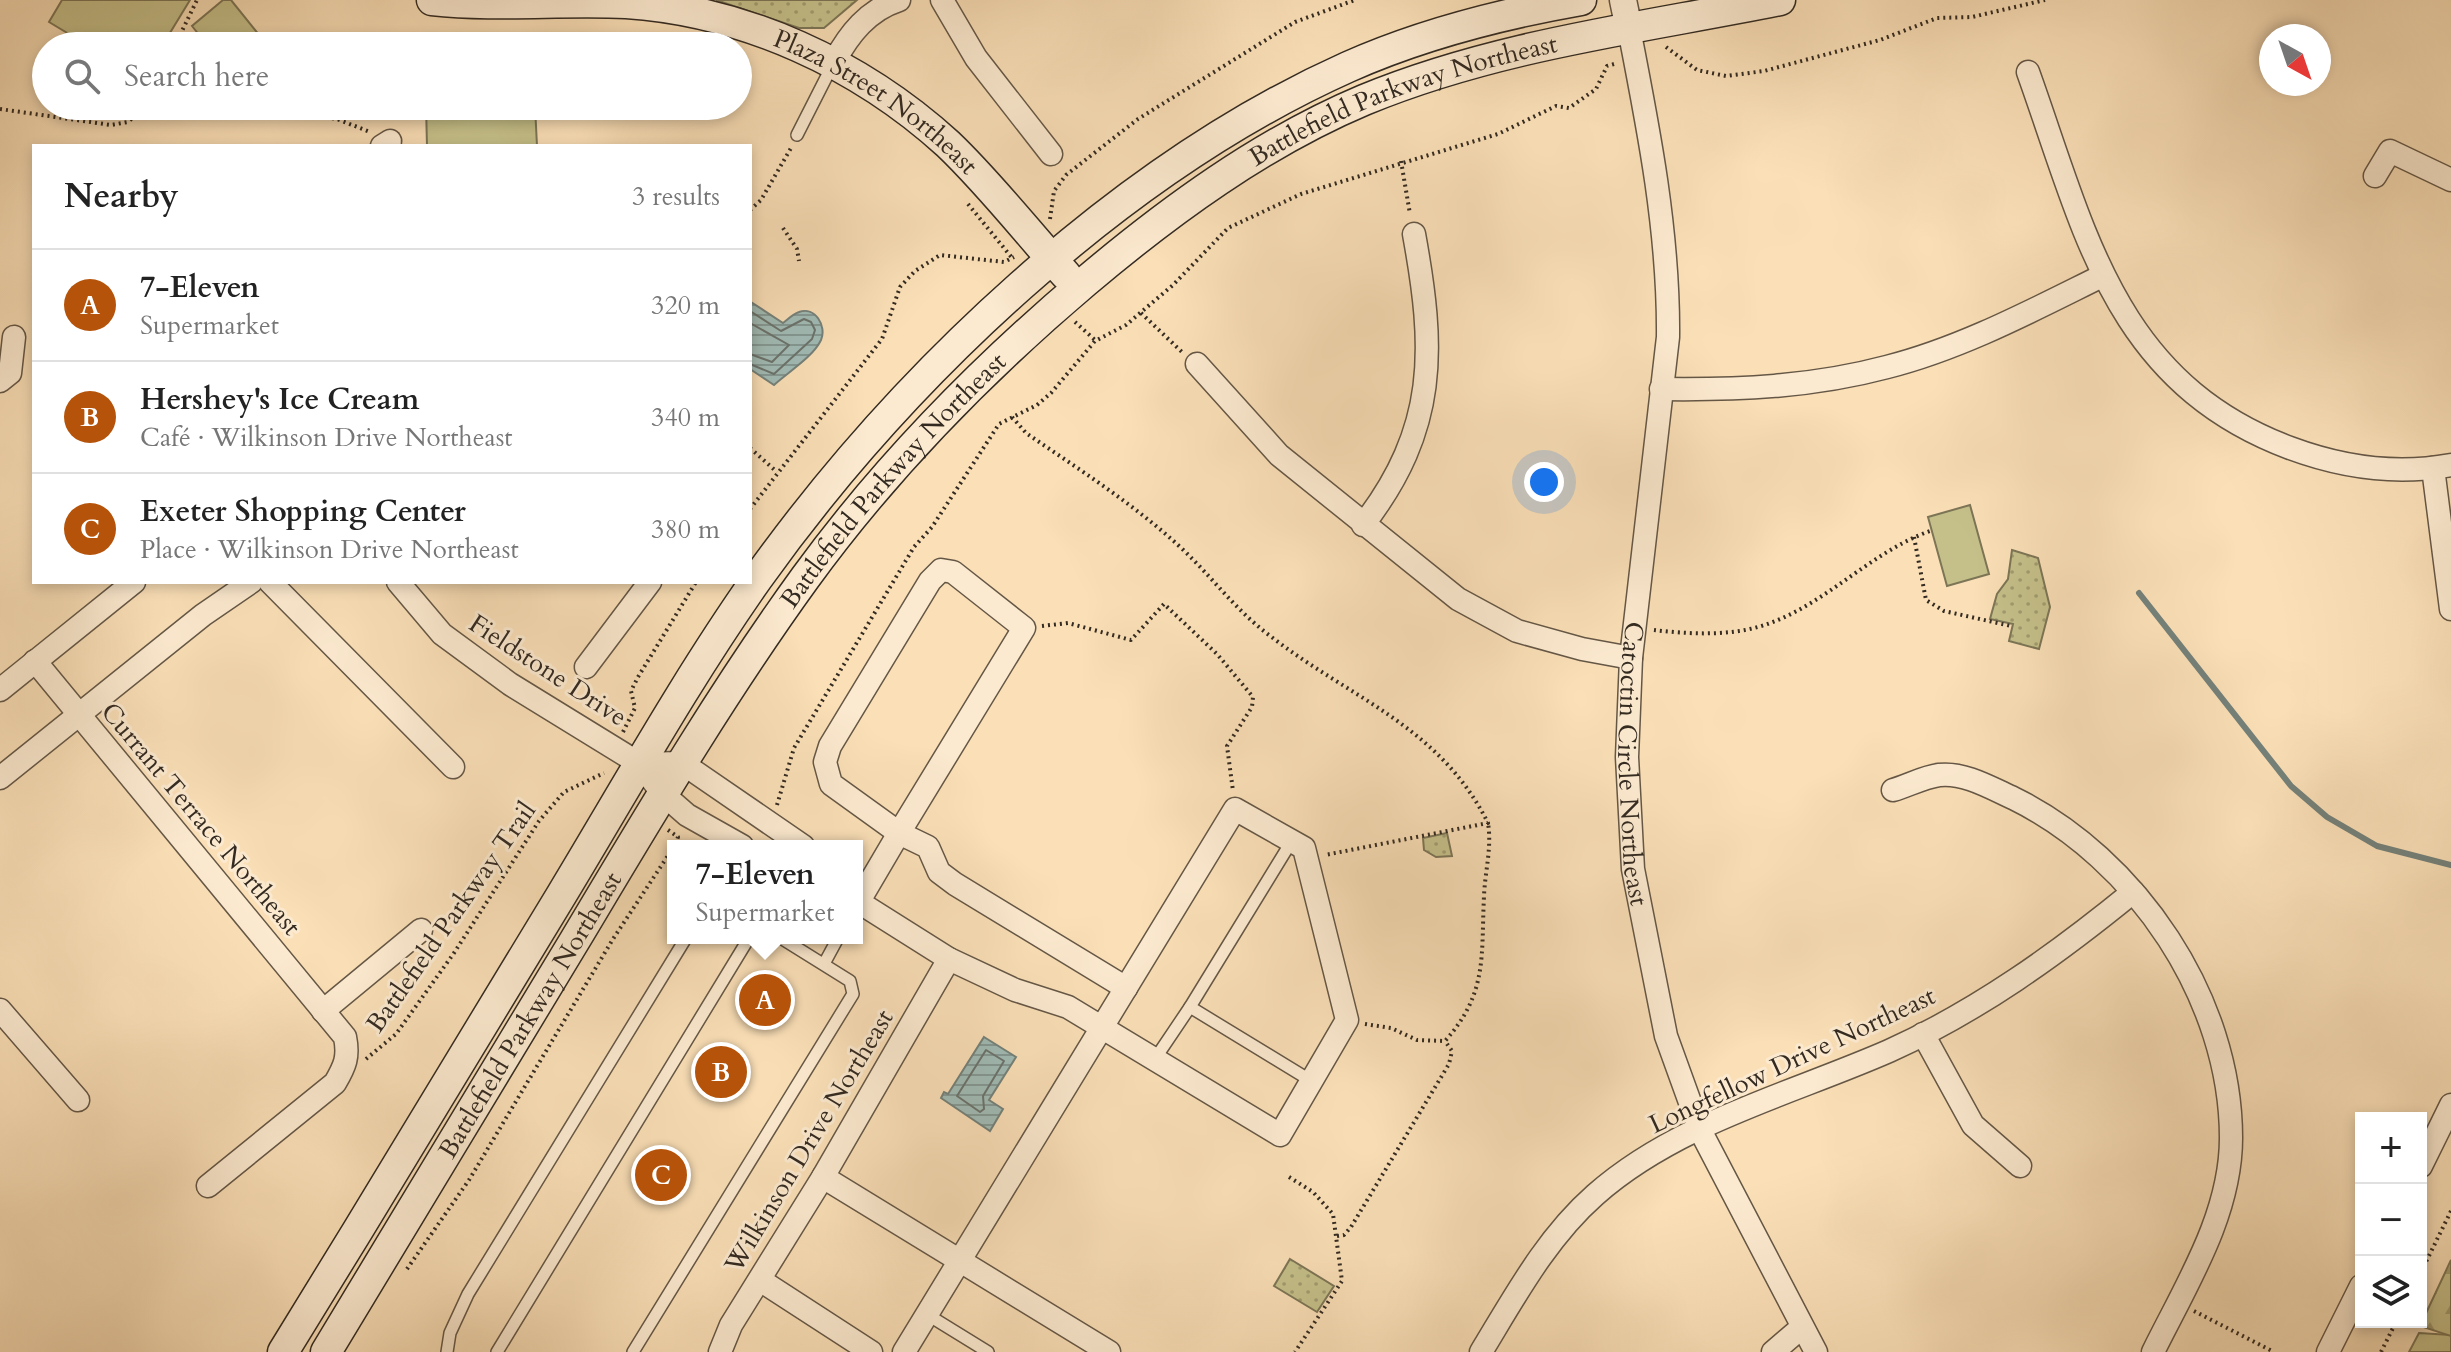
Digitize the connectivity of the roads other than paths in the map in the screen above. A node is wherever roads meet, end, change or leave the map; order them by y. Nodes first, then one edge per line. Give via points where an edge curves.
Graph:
1 (432, 0) edge
2 (899, 0) edge
3 (942, 0) edge
4 (1581, 0) edge
5 (1780, 0) edge
6 (556, 1) edge
7 (1626, 14) edge
8 (834, 62) junction
9 (2028, 72) dead end
10 (797, 135) road end
11 (1051, 154) dead end
12 (2375, 176) dead end
13 (2451, 180) edge
14 (1414, 234) road end
15 (1052, 260) junction
16 (2102, 276) junction
17 (1072, 301) junction
18 (16, 337) edge
19 (1197, 364) road end
20 (0, 381) edge
21 (1661, 389) junction
22 (2442, 466) edge
23 (1363, 525) junction
24 (131, 584) edge
25 (248, 584) edge
26 (272, 584) edge
27 (400, 584) edge
28 (648, 584) edge
29 (2451, 609) edge
30 (1631, 658) junction
31 (35, 661) junction
32 (586, 667) dead end
33 (0, 690) edge
34 (78, 714) junction
35 (628, 755) junction
36 (682, 763) junction
37 (453, 767) dead end
38 (0, 778) edge
39 (1893, 790) dead end
40 (663, 794) junction
41 (899, 833) junction
42 (1293, 839) junction
43 (731, 840) edge
44 (794, 840) edge
45 (863, 891) edge
46 (2133, 892) junction
47 (863, 905) edge
48 (421, 930) dead end
49 (682, 944) edge
50 (745, 944) edge
51 (792, 944) edge
52 (835, 944) edge
53 (949, 959) junction
54 (825, 962) junction
55 (1126, 988) junction
56 (1190, 1007) junction
57 (0, 1010) edge
58 (323, 1011) junction
59 (1101, 1027) junction
60 (1923, 1034) junction
61 (1155, 1059) junction
62 (1313, 1082) junction
63 (78, 1100) dead end
64 (2451, 1105) edge
65 (1700, 1130) junction
66 (2427, 1154) edge
67 (2020, 1166) dead end
68 (823, 1177) junction
69 (208, 1186) dead end
70 (960, 1261) junction
71 (760, 1280) junction
72 (2355, 1298) edge
73 (928, 1315) junction
74 (1801, 1328) junction
75 (283, 1352) edge
76 (326, 1352) edge
77 (447, 1352) edge
78 (497, 1352) edge
79 (633, 1352) edge
80 (720, 1352) edge
81 (871, 1352) edge
82 (904, 1352) edge
83 (988, 1352) edge
84 (1109, 1352) edge
85 (1481, 1352) edge
86 (1773, 1352) edge
87 (1816, 1352) edge
88 (2153, 1352) edge
89 (2328, 1352) edge

1 - 6 main road, Plaza Street Northeast
2 - 8 street via 869,16
3 - 11 street via 976,58
4 - 15 main road, Battlefield Parkway Northeast via 1441,32 1296,91 1159,177
5 - 7 main road, Battlefield Parkway Northeast
6 - 8 main road, Plaza Street Northeast via 628,3 702,14 783,39
7 - 17 main road, Battlefield Parkway Northeast via 1400,87 1316,122 1190,200
7 - 21 street, Catoctin Circle Northeast via 1667,253 1668,337
8 - 10 lane
8 - 15 main road, Plaza Street Northeast via 951,147
9 - 16 street
12 - 13 street via 2390,151
14 - 23 street via 1428,328 1422,405 1409,451 1390,490
15 - 17 main road, Plaza Street Northeast
15 - 35 main road, Battlefield Parkway Northeast via 943,362 808,513
16 - 21 street via 2009,321 1890,366 1792,385
16 - 22 street via 2139,339 2159,361 2243,428 2336,462 2400,469
17 - 36 main road, Battlefield Parkway Northeast via 951,406 881,483 805,579
18 - 20 street via 10,373
19 - 23 street via 1279,455
21 - 30 street, Catoctin Circle Northeast
22 - 29 street
23 - 30 street via 1458,599 1517,631
24 - 31 street
25 - 34 street
26 - 37 street
27 - 35 street, Fieldstone Drive via 442,634 510,684
28 - 32 street
30 - 65 street, Catoctin Circle Northeast via 1627,757 1633,869 1666,1036
31 - 33 street
31 - 34 street, Currant Terrace Northeast
34 - 38 street
34 - 58 street, Currant Terrace Northeast
35 - 36 street
35 - 40 street
35 - 75 main road, Battlefield Parkway Northeast
36 - 40 main road, Battlefield Parkway Northeast
36 - 44 street
39 - 46 street via 1940,775 1977,781 2033,808
40 - 43 street via 687,815
40 - 76 main road, Battlefield Parkway Northeast
41 - 41 street via 831,784 825,762 930,581 941,570 953,572 1024,628
41 - 45 street
41 - 55 street via 928,847 939,872 955,884
42 - 55 street via 1235,809
42 - 56 lane
42 - 62 street via 1308,858 1347,1020
46 - 60 street, Longfellow Drive Northeast via 2031,970
46 - 88 street via 2170,939 2196,990 2219,1056 2231,1136 2226,1183 2204,1250
47 - 53 street
48 - 58 street
49 - 77 lane via 468,1294
50 - 78 lane
51 - 54 lane
52 - 54 lane
53 - 59 street via 1015,990 1068,1007
53 - 68 street, Wilkinson Drive Northeast
54 - 79 lane via 850,981 853,994
55 - 59 street
56 - 61 lane
56 - 62 lane
57 - 63 street
58 - 69 street, Currant Terrace Northeast via 345,1037 348,1053 335,1083
59 - 61 street
59 - 70 street
60 - 65 street, Longfellow Drive Northeast
60 - 67 street via 1973,1125
61 - 62 street via 1280,1135
64 - 66 street
65 - 74 street, Catoctin Circle Northeast
65 - 85 street, Longfellow Drive Northeast via 1654,1155 1583,1206 1524,1283
68 - 70 street
68 - 71 street, Wilkinson Drive Northeast
70 - 73 street
70 - 84 street
71 - 80 street, Wilkinson Drive Northeast
71 - 81 street
72 - 89 street
73 - 82 street
73 - 83 lane
74 - 86 street
74 - 87 street, Catoctin Circle Northeast

